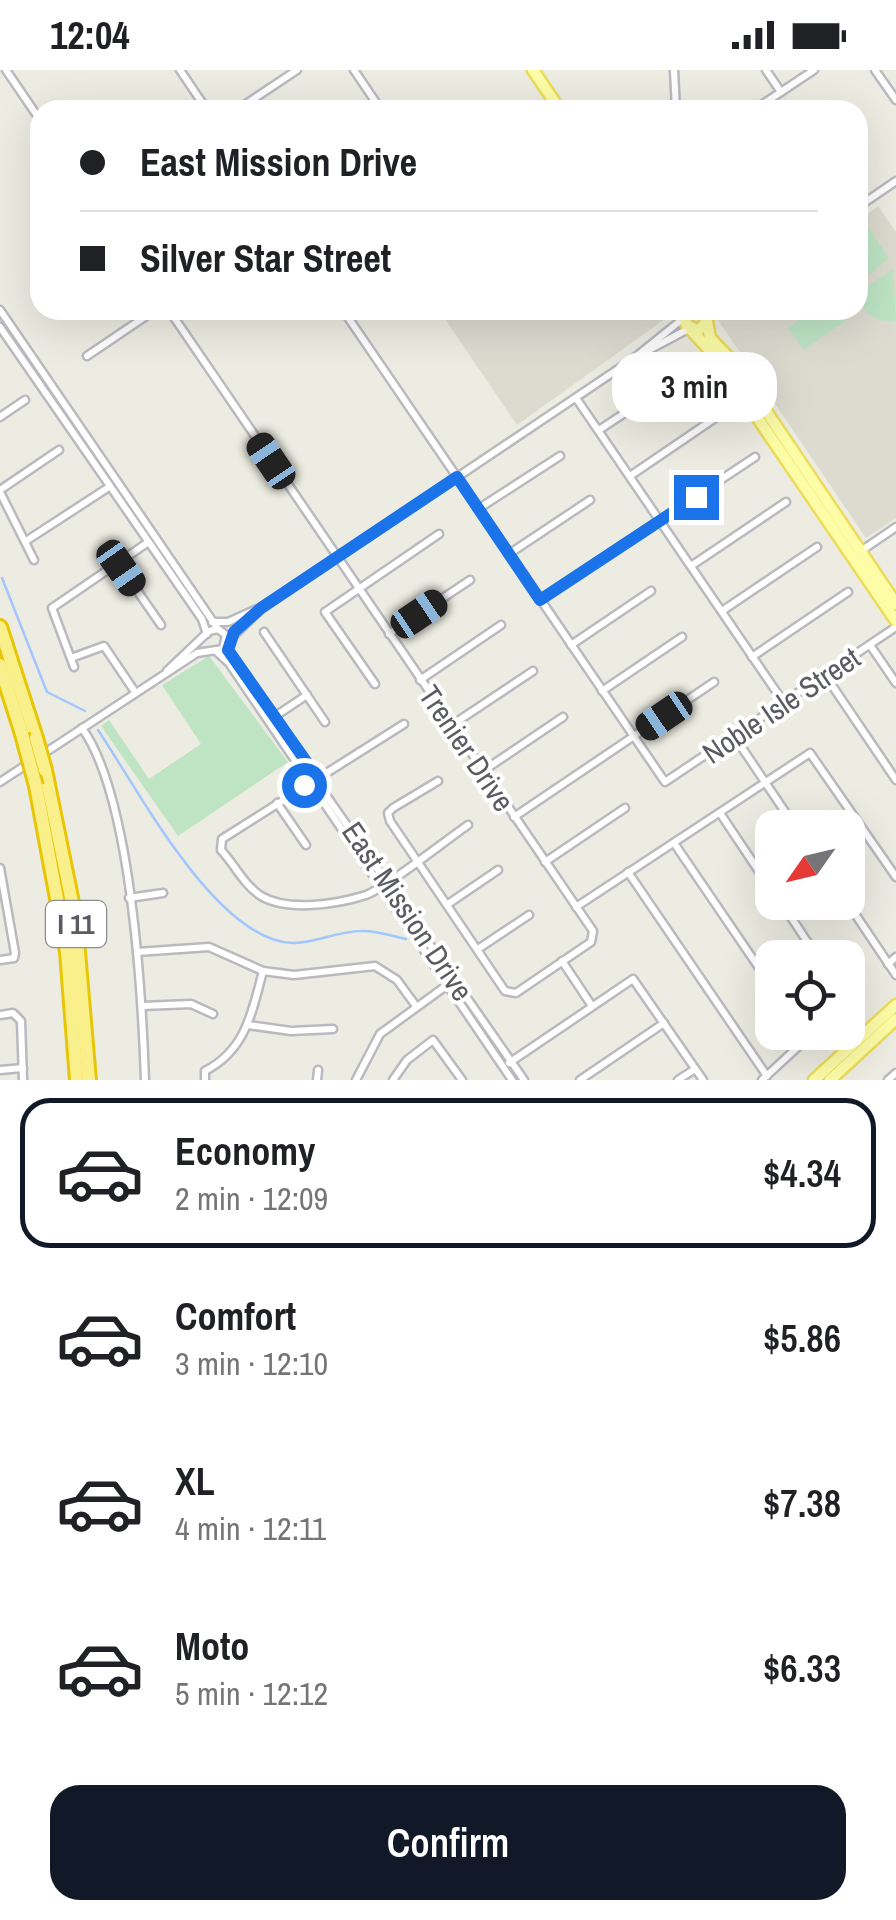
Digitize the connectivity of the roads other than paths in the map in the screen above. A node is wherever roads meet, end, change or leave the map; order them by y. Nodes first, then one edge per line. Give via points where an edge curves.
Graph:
1 (6, 70) edge
2 (180, 70) edge
3 (297, 70) edge
4 (354, 70) edge
5 (533, 70) edge
6 (674, 70) edge
7 (766, 70) edge
8 (814, 70) edge
9 (875, 70) edge
10 (12, 78) junction
11 (0, 86) edge
12 (781, 92) junction
13 (200, 100) edge
14 (251, 100) edge
15 (374, 100) edge
16 (553, 100) edge
17 (676, 100) edge
18 (769, 100) edge
19 (896, 100) edge
20 (30, 105) edge
21 (896, 181) edge
22 (868, 199) edge
23 (0, 313) edge
24 (140, 320) edge
25 (176, 320) edge
26 (350, 320) edge
27 (685, 320) edge
28 (689, 320) edge
29 (690, 320) edge
30 (706, 320) edge
31 (708, 320) edge
32 (0, 328) edge
33 (87, 356) dead end
34 (694, 366) dead end
35 (576, 397) junction
36 (25, 400) dead end
37 (724, 412) dead end
38 (0, 417) edge
39 (599, 430) junction
40 (59, 450) dead end
41 (560, 456) dead end
42 (756, 457) dead end
43 (630, 476) junction
44 (457, 477) junction
45 (109, 487) junction
46 (0, 491) edge
47 (590, 500) dead end
48 (786, 502) dead end
49 (478, 509) junction
50 (660, 520) junction
51 (896, 527) edge
52 (439, 534) dead end
53 (151, 540) junction
54 (26, 541) junction
55 (817, 547) dead end
56 (509, 554) junction
57 (857, 554) junction
58 (337, 558) junction
59 (34, 560) dead end
60 (118, 563) junction
61 (691, 566) junction
62 (470, 580) dead end
63 (358, 588) junction
64 (652, 591) dead end
65 (848, 592) dead end
66 (540, 600) junction
67 (896, 604) edge
68 (259, 609) junction
69 (722, 611) junction
70 (896, 624) edge
71 (502, 625) dead end
72 (161, 626) dead end
73 (0, 627) edge
74 (217, 627) junction
75 (264, 632) dead end
76 (389, 634) junction
77 (206, 636) junction
78 (682, 637) dead end
79 (227, 643) junction
80 (571, 645) junction
81 (870, 645) junction
82 (214, 650) junction
83 (752, 656) junction
84 (71, 658) junction
85 (0, 665) edge
86 (74, 667) dead end
87 (167, 671) junction
88 (533, 671) dead end
89 (824, 675) junction
90 (420, 680) junction
91 (714, 682) dead end
92 (896, 683) edge
93 (375, 684) dead end
94 (602, 691) junction
95 (135, 692) junction
96 (307, 694) junction
97 (784, 702) junction
98 (564, 717) dead end
99 (271, 719) junction
100 (326, 722) dead end
101 (404, 724) dead end
102 (452, 726) junction
103 (82, 728) junction
104 (29, 736) junction
105 (734, 736) junction
106 (633, 737) junction
107 (483, 771) junction
108 (313, 779) junction
109 (438, 780) dead end
110 (896, 780) edge
111 (0, 782) edge
112 (765, 782) junction
113 (278, 804) junction
114 (625, 808) dead end
115 (784, 810) edge
116 (720, 813) junction
117 (514, 817) junction
118 (468, 825) dead end
119 (674, 843) junction
120 (306, 845) dead end
121 (417, 859) junction
122 (545, 862) junction
123 (755, 865) edge
124 (0, 868) edge
125 (498, 870) dead end
126 (628, 872) junction
127 (896, 878) edge
128 (387, 880) junction
129 (380, 886) junction
130 (163, 892) dead end
131 (129, 898) junction
132 (448, 904) junction
133 (3, 905) edge
134 (576, 908) junction
135 (529, 914) dead end
136 (859, 920) edge
137 (478, 948) junction
138 (137, 952) junction
139 (896, 957) edge
140 (0, 960) edge
141 (562, 960) junction
142 (755, 962) edge
143 (888, 964) junction
144 (262, 971) junction
145 (896, 975) edge
146 (451, 982) junction
147 (896, 1005) edge
148 (142, 1006) junction
149 (416, 1006) junction
150 (592, 1006) junction
151 (213, 1014) dead end
152 (0, 1015) edge
153 (896, 1019) edge
154 (248, 1024) junction
155 (664, 1024) junction
156 (333, 1029) dead end
157 (792, 1050) edge
158 (507, 1064) junction
159 (23, 1068) junction
160 (695, 1069) junction
161 (0, 1070) edge
162 (318, 1070) dead end
163 (896, 1073) edge
164 (764, 1078) edge
165 (23, 1080) edge
166 (77, 1080) edge
167 (89, 1080) edge
168 (145, 1080) edge
169 (205, 1080) edge
170 (318, 1080) edge
171 (356, 1080) edge
172 (394, 1080) edge
173 (462, 1080) edge
174 (512, 1080) edge
175 (524, 1080) edge
176 (580, 1080) edge
177 (678, 1080) edge
178 (703, 1080) edge
179 (814, 1080) edge
180 (830, 1080) edge
181 (888, 1080) edge

1 - 10 street
2 - 13 street
3 - 14 street
4 - 15 street
5 - 16 main road
6 - 17 street
7 - 12 street
8 - 12 street
9 - 19 street
10 - 11 street
10 - 20 street
12 - 18 street
21 - 22 street
23 - 53 street
24 - 33 street
25 - 58 street, Trenier Drive
26 - 44 street
27 - 35 street
28 - 57 main road
29 - 30 main road via 702,330
31 - 57 main road via 710,338 740,372
32 - 45 street
34 - 39 street
35 - 39 street
35 - 44 street
36 - 38 street
37 - 43 street
39 - 43 street
40 - 46 street
41 - 49 street
42 - 50 street
43 - 50 street
44 - 49 street
44 - 58 street
45 - 53 street
45 - 54 street
46 - 54 street
47 - 56 street
48 - 61 street
49 - 56 street
50 - 61 street
50 - 66 street
51 - 57 street
52 - 63 street
53 - 60 street
53 - 74 street
53 - 77 street
54 - 59 street
55 - 69 street
56 - 66 street
57 - 67 main road
57 - 70 main road
58 - 63 street, Trenier Drive
58 - 68 street
60 - 72 street
60 - 84 street via 52,608
61 - 69 street
62 - 76 street
63 - 76 street, Trenier Drive
63 - 93 street via 325,612
64 - 80 street
65 - 83 street
66 - 80 street
68 - 74 street
68 - 79 street
69 - 83 street
70 - 81 street, Noble Isle Street
71 - 90 street
73 - 104 highway, I 11
74 - 77 street
74 - 79 street, East Mission Drive
75 - 96 street
76 - 90 street, Trenier Drive
77 - 82 street, East Mission Drive
77 - 87 street
78 - 94 street
79 - 82 street
79 - 99 street, East Mission Drive
80 - 94 street
81 - 89 street, Noble Isle Street
81 - 92 street
82 - 87 street
82 - 99 street, East Mission Drive
83 - 97 street
84 - 86 street
84 - 95 street via 104,646
85 - 104 highway, I 11
87 - 95 street
88 - 102 street
89 - 97 street, Noble Isle Street
89 - 110 street
90 - 102 street, Trenier Drive
91 - 106 street
94 - 106 street
95 - 103 street
96 - 99 street
96 - 100 street
97 - 105 street, Noble Isle Street
98 - 107 street
99 - 108 street, East Mission Drive
101 - 108 street
102 - 107 street, Trenier Drive
103 - 111 street
103 - 131 street via 100,758
104 - 166 highway, I 11, bridge via 68,952
104 - 167 highway, I 11, bridge via 45,770 75,917
105 - 106 street, Noble Isle Street via 665,782
105 - 112 street
106 - 117 street
107 - 117 street, Trenier Drive
108 - 113 street
108 - 128 street, East Mission Drive
108 - 129 street, East Mission Drive
109 - 121 street via 388,813
112 - 115 street
112 - 116 street
112 - 127 street via 810,753
113 - 120 street
113 - 129 street via 218,844 247,885 283,904 309,906 364,896
114 - 122 street
116 - 119 street
116 - 123 street
117 - 122 street, Trenier Drive
118 - 121 street
119 - 126 street
119 - 142 street
121 - 128 street
121 - 132 street
122 - 134 street, Trenier Drive
124 - 133 street
125 - 132 street
126 - 134 street
126 - 164 street
128 - 129 street
128 - 146 street, East Mission Drive
129 - 146 street, East Mission Drive
130 - 131 street
131 - 138 street
132 - 137 street
133 - 140 street via 14,958
134 - 141 street, Trenier Drive via 596,937
135 - 137 street
136 - 143 street
137 - 141 street via 510,994
138 - 144 street via 200,946
138 - 148 street
139 - 143 street
141 - 150 street
143 - 145 street
144 - 149 street via 303,975 375,966 397,980
144 - 154 street
146 - 149 street
146 - 158 street, East Mission Drive
147 - 179 main road
148 - 151 street via 191,1004
148 - 168 street
149 - 171 street via 380,1034
150 - 155 street via 633,978
150 - 158 street
152 - 159 street via 19,1015
153 - 180 main road
154 - 156 street
154 - 169 street via 231,1053 205,1071
155 - 160 street
155 - 176 street
157 - 164 street
158 - 174 street, East Mission Drive
158 - 175 street, East Mission Drive
159 - 161 street
159 - 165 street
160 - 177 street
160 - 178 street
162 - 170 street
163 - 181 street
172 - 173 street via 406,1060 433,1040

